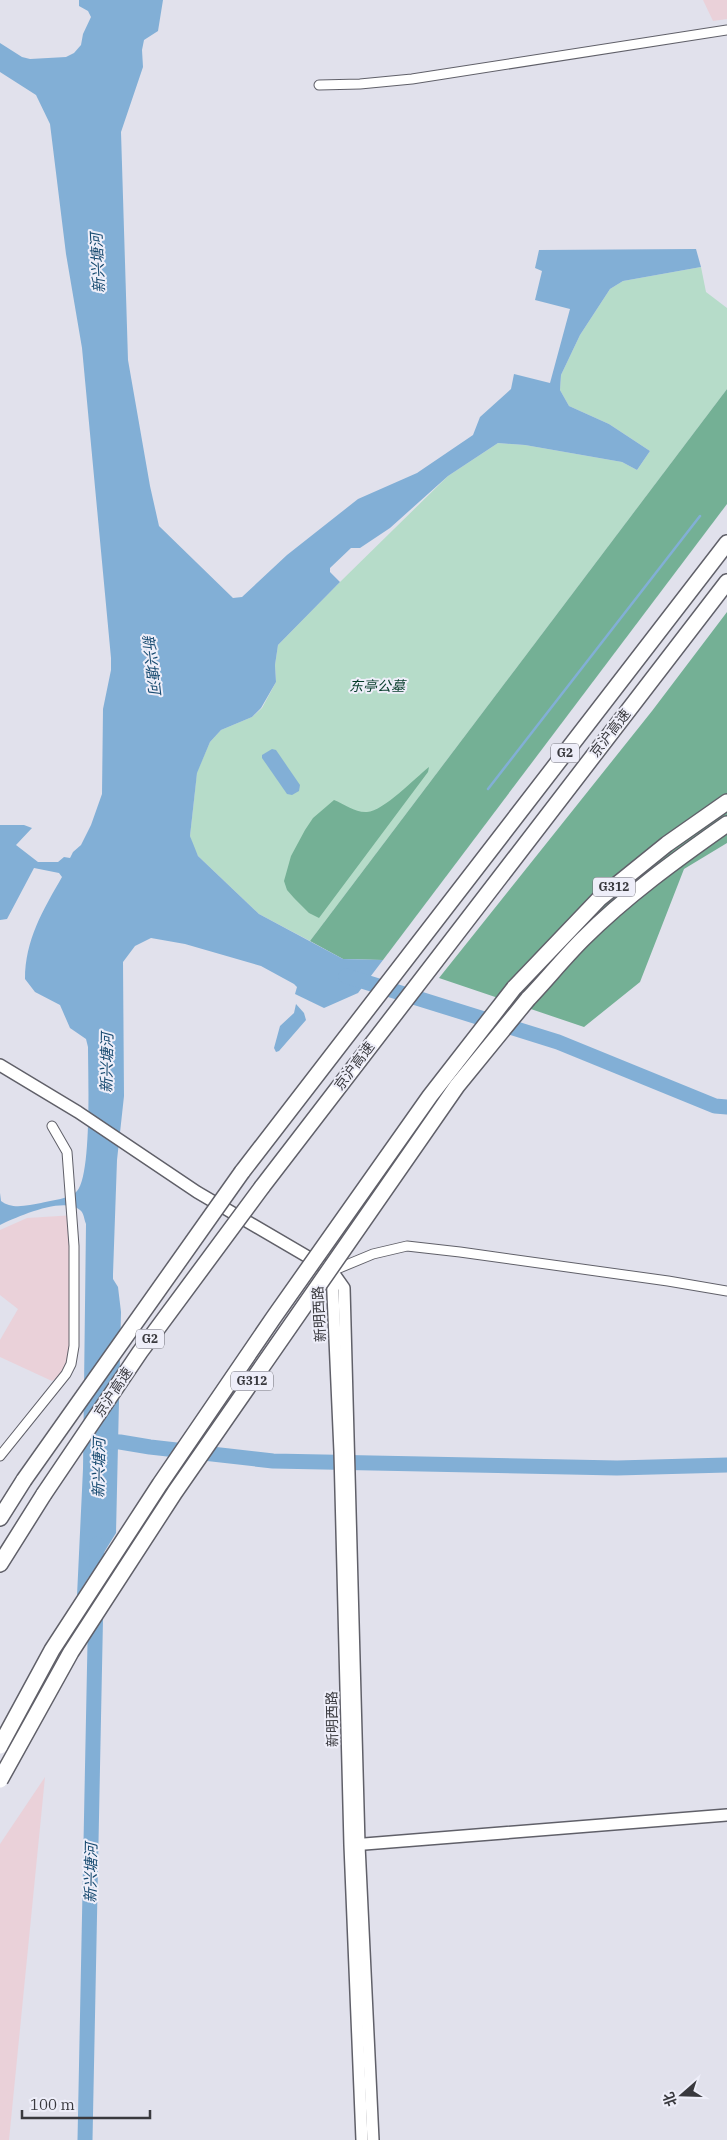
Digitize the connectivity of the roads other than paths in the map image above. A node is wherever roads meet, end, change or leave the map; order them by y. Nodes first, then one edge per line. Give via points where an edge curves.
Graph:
1 (727, 30) edge
2 (319, 85) dead end
3 (727, 543) edge
4 (727, 582) edge
5 (727, 802) edge
6 (727, 824) edge
7 (0, 1065) edge
8 (52, 1126) dead end
9 (332, 1271) junction
10 (727, 1291) edge
11 (0, 1456) edge
12 (0, 1518) edge
13 (0, 1564) edge
14 (0, 1746) edge
15 (0, 1780) edge
16 (727, 1815) edge
17 (355, 1845) junction
18 (362, 2140) edge
19 (373, 2140) edge

1 - 2 street via 412,79
3 - 12 highway, 京沪高速 / G2, bridge via 242,1172
4 - 13 highway, 京沪高速 / G2, bridge via 262,1187 140,1352
5 - 14 highway, G312, bridge via 667,844 599,899 514,988 430,1096 160,1484 52,1650
6 - 15 highway, G312, bridge via 632,896 584,938 528,999 457,1086 175,1492 71,1652
7 - 9 street via 78,1112 197,1192
8 - 11 street via 66,1152 74,1246 74,1346 66,1374
9 - 10 street via 373,1254 407,1246 668,1280
9 - 17 street, 新明西路
16 - 17 street
17 - 18 street, 新明西路
17 - 19 street, 新明西路

